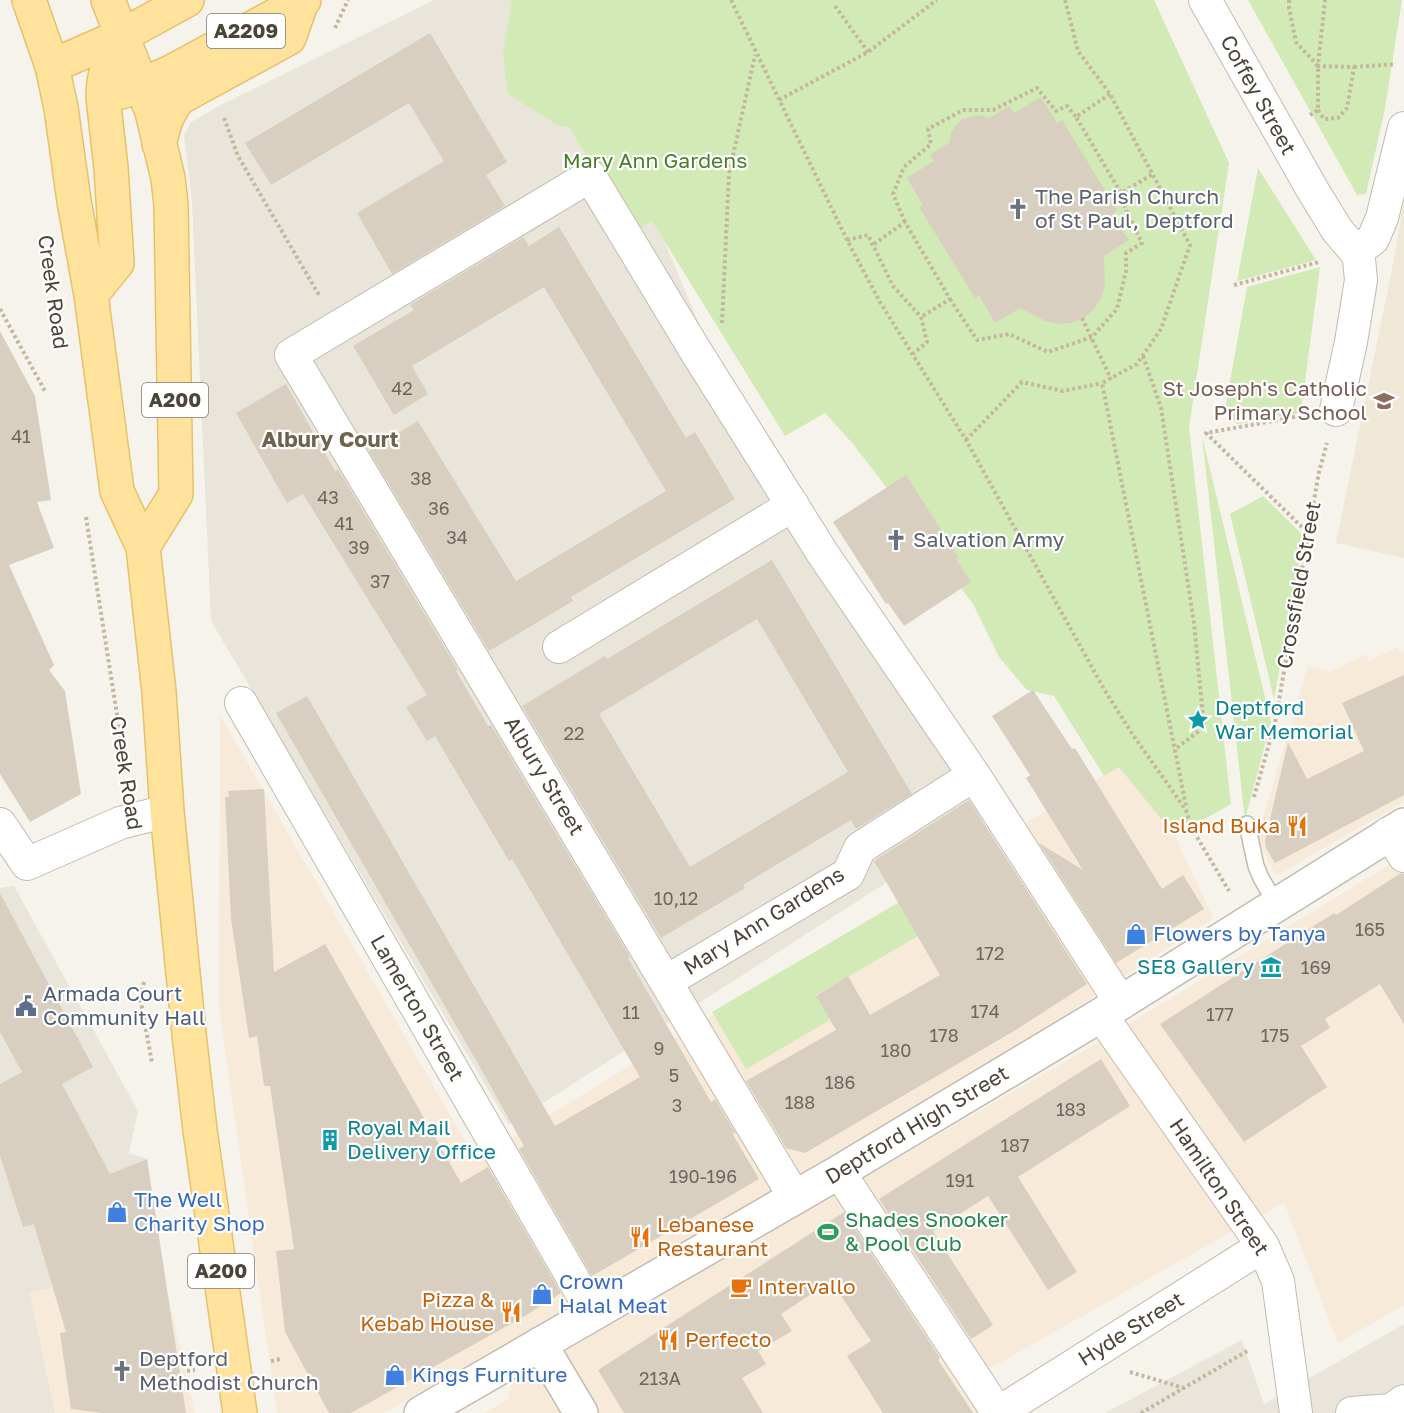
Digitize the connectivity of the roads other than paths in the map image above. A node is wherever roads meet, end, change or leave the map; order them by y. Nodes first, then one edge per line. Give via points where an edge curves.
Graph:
1 (29, 0) edge
2 (108, 0) edge
3 (187, 0) edge
4 (1205, 0) edge
5 (303, 1) edge
6 (123, 35) junction
7 (52, 66) junction
8 (157, 78) junction
9 (103, 98) junction
10 (61, 108) junction
11 (1404, 128) edge
12 (159, 144) junction
13 (1356, 252) junction
14 (91, 295) junction
15 (1336, 410) road end
16 (793, 505) junction
17 (144, 547) junction
18 (559, 647) dead end
19 (241, 703) dead end
20 (974, 776) junction
21 (167, 811) junction
22 (0, 824) edge
23 (1248, 824) road end
24 (1399, 838) edge
25 (1276, 904) junction
26 (667, 981) junction
27 (1111, 1009) junction
28 (839, 1172) junction
29 (795, 1197) junction
30 (1263, 1246) junction
31 (593, 1313) junction
32 (540, 1344) junction
33 (1404, 1401) edge
34 (240, 1413) edge
35 (421, 1413) edge
36 (581, 1413) edge
37 (998, 1413) edge
38 (1296, 1413) edge
39 (1352, 1413) edge

1 - 7 main road, Creek Road / A200
2 - 6 main road, A200
3 - 6 main road, A2209
4 - 13 street, Coffey Street via 1312,189
5 - 8 main road, A2209
5 - 12 main road via 289,38 181,97 166,119
6 - 7 main road
6 - 8 main road, A200
6 - 9 main road via 106,68
7 - 10 main road, Creek Road / A200
8 - 9 main road
8 - 12 main road, A200 via 152,112
9 - 10 main road
9 - 14 main road via 117,262
10 - 14 main road, Creek Road / A200
11 - 13 street via 1382,218 1373,239
12 - 17 main road, A200 via 168,177 173,244 176,494
13 - 15 street via 1361,280
14 - 17 main road, Creek Road / A200 via 117,491
16 - 18 street
16 - 20 street
16 - 26 street, Albury Street via 590,176 291,355
17 - 21 main road, Creek Road / A200
19 - 31 street, Lamerton Street
20 - 26 street, Mary Ann Gardens via 860,848 848,874
20 - 27 street
21 - 22 street via 120,823 27,864
21 - 34 main road, Creek Road / A200 via 200,1130
23 - 25 lane via 1256,866
24 - 25 street, Deptford High Street
25 - 27 street, Deptford High Street
26 - 29 street, Albury Street
27 - 28 street, Deptford High Street
27 - 30 street, Hamilton Street
28 - 29 street, Deptford High Street
28 - 37 street, Hyde Street
29 - 31 street, Deptford High Street
30 - 37 street, Hyde Street
30 - 38 street, Hamilton Street via 1278,1281
31 - 32 street, Deptford High Street
32 - 35 street, Deptford High Street
32 - 36 street
33 - 39 street via 1391,1410

